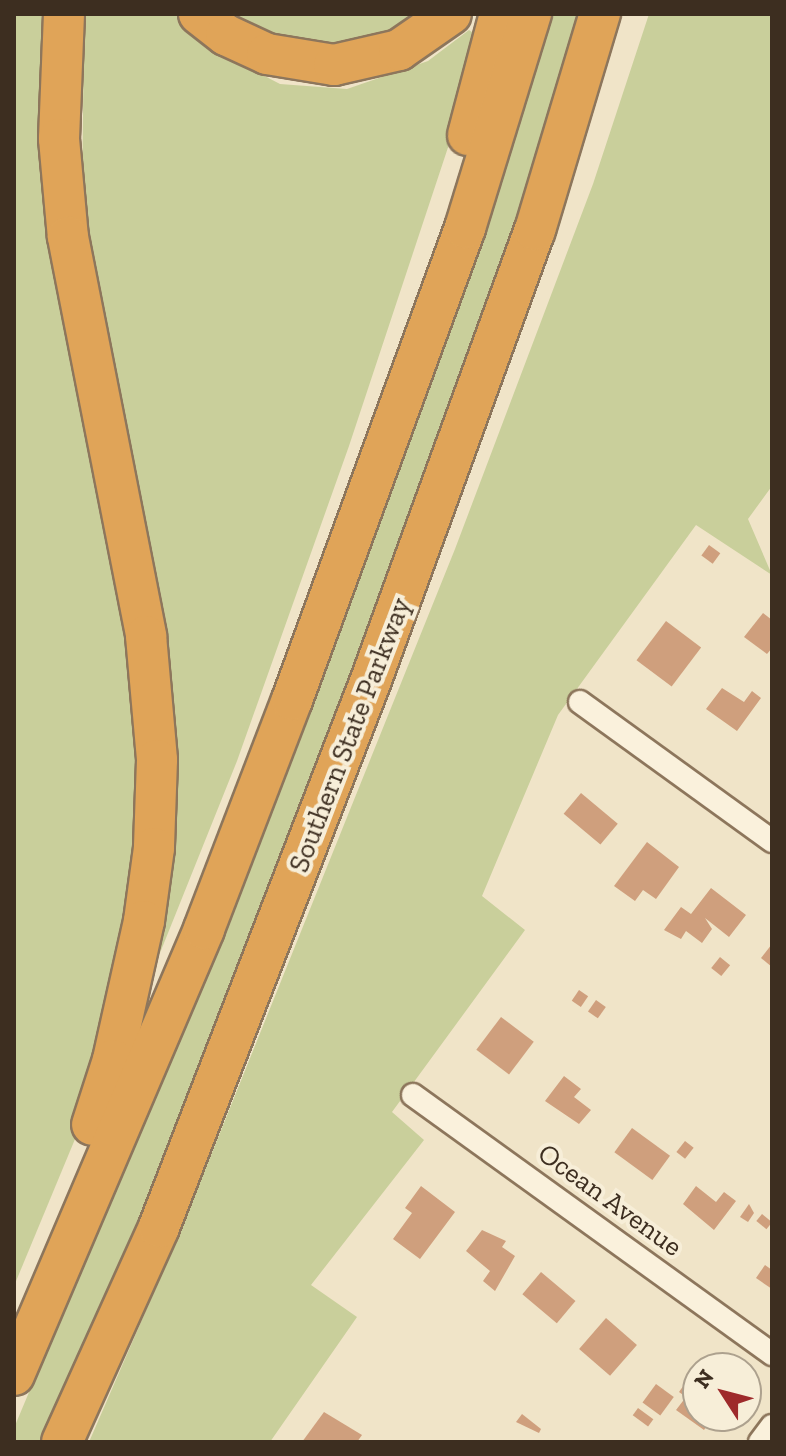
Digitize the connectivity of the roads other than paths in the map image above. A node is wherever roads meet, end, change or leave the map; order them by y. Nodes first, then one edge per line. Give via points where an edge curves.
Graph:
1 (64, 14) edge
2 (199, 14) edge
3 (451, 14) edge
4 (500, 14) edge
5 (531, 14) edge
6 (600, 14) edge
7 (626, 14) edge
8 (521, 268) junction
9 (580, 702) dead end
10 (772, 841) edge
11 (140, 1071) junction
12 (413, 1095) dead end
13 (48, 1296) junction
14 (772, 1354) edge
15 (14, 1375) edge
16 (772, 1426) edge
17 (62, 1442) edge
18 (760, 1442) edge

1 - 13 highway via 59,117 66,226 146,636 157,788 150,881 132,986
2 - 3 highway via 226,35 267,54 334,65 399,50
4 - 11 highway via 441,220 187,922
5 - 11 highway via 465,228 320,625 204,929
6 - 8 highway, Southern State Parkway
7 - 8 highway via 592,127
8 - 17 highway, Southern State Parkway via 255,986 159,1227
9 - 10 street
11 - 13 highway
12 - 14 street, Ocean Avenue
13 - 15 highway
16 - 18 street

